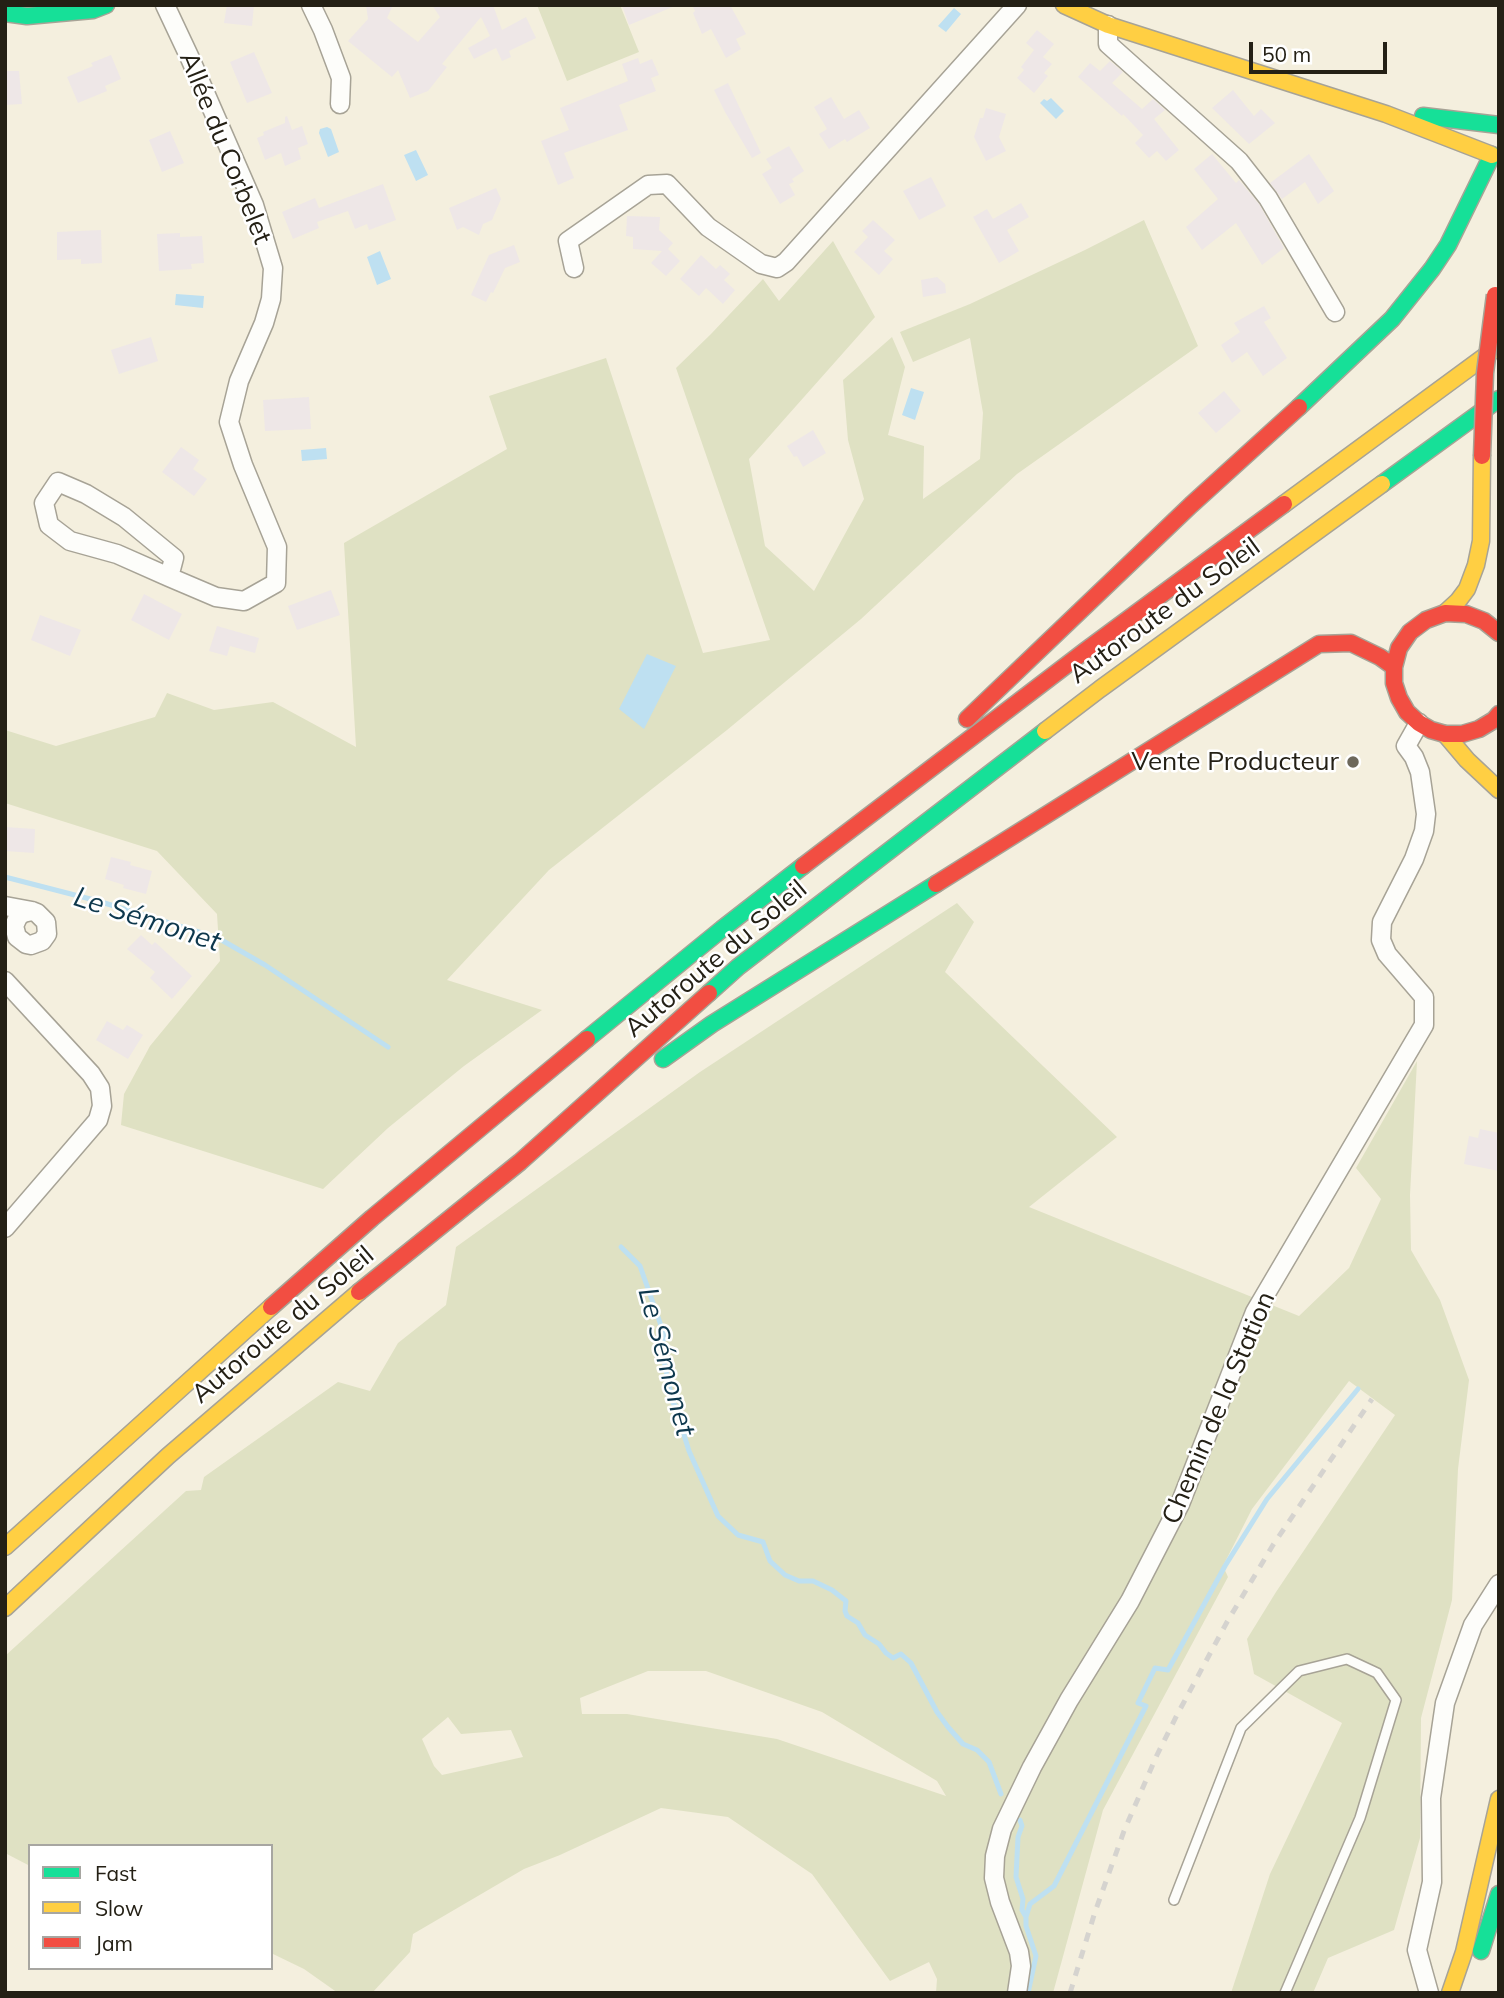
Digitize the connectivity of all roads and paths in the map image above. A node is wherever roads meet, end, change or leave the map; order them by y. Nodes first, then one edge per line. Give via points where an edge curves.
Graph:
1 (106, 5) edge
2 (164, 5) edge
3 (311, 5) edge
4 (1017, 5) edge
5 (1064, 5) edge
6 (5, 13) edge
7 (1108, 25) junction
8 (340, 104) dead end
9 (1387, 114) junction
10 (1499, 125) edge
11 (1499, 137) edge
12 (1495, 156) edge
13 (574, 268) dead end
14 (1499, 277) edge
15 (1497, 291) edge
16 (1335, 312) dead end
17 (1499, 346) edge
18 (1499, 398) edge
19 (169, 577) junction
20 (1445, 614) junction
21 (1499, 633) edge
22 (1394, 667) junction
23 (1499, 714) edge
24 (1419, 723) junction
25 (1445, 734) junction
26 (1499, 790) edge
27 (865, 818) junction
28 (5, 905) edge
29 (32, 911) dead end
30 (5, 981) edge
31 (520, 1162) junction
32 (5, 1228) edge
33 (5, 1546) edge
34 (1499, 1584) edge
35 (5, 1608) edge
36 (1499, 1798) edge
37 (1499, 1894) edge
38 (1174, 1900) dead end
39 (1017, 1993) edge
40 (1285, 1993) edge
41 (1429, 1993) edge
42 (1450, 1993) edge
43 (1465, 1993) edge

1 - 6 main road via 27,16
2 - 19 street, Allée du Corbelet via 254,205 272,268 271,299 239,381 229,422 277,547 276,583 244,601 216,597
3 - 8 street via 341,78
4 - 13 street via 777,268 761,264 708,227 667,184 648,184 568,241
5 - 7 main road
7 - 9 main road
7 - 16 street via 1108,44 1239,161 1268,198
9 - 10 main road
9 - 12 main road
11 - 12 main road
12 - 27 main road via 1432,270 1392,319
14 - 15 main road
15 - 20 main road, bridge via 1485,373 1481,541 1467,589
17 - 27 main road, Autoroute du Soleil
18 - 31 main road, Autoroute du Soleil via 1100,689 738,967
19 - 19 street, Allée du Corbelet via 174,558 124,517 58,482 44,503 49,525 69,541 117,554
20 - 21 main road via 1465,614
20 - 22 main road via 1410,632
22 - 24 main road via 1399,698
22 - 31 main road via 1351,643 1319,644 712,1024
23 - 25 main road via 1479,729
24 - 25 main road
24 - 39 street, Chemin de la Station via 1406,746 1420,772 1424,831 1382,922 1381,940 1387,954 1424,997 1424,1025 1255,1312 1180,1504 1002,1829 994,1878 1019,1952
25 - 26 main road
27 - 33 main road, Autoroute du Soleil via 722,929 372,1218
28 - 29 street
30 - 32 street via 92,1074 103,1105 98,1120
31 - 35 main road, Autoroute du Soleil via 336,1310 168,1455
34 - 41 street via 1473,1625 1445,1703 1431,1798 1432,1882 1417,1950
36 - 42 main road via 1464,1952
37 - 43 main road
38 - 40 lane via 1241,1728 1299,1671 1347,1659 1377,1673 1395,1700 1360,1818

